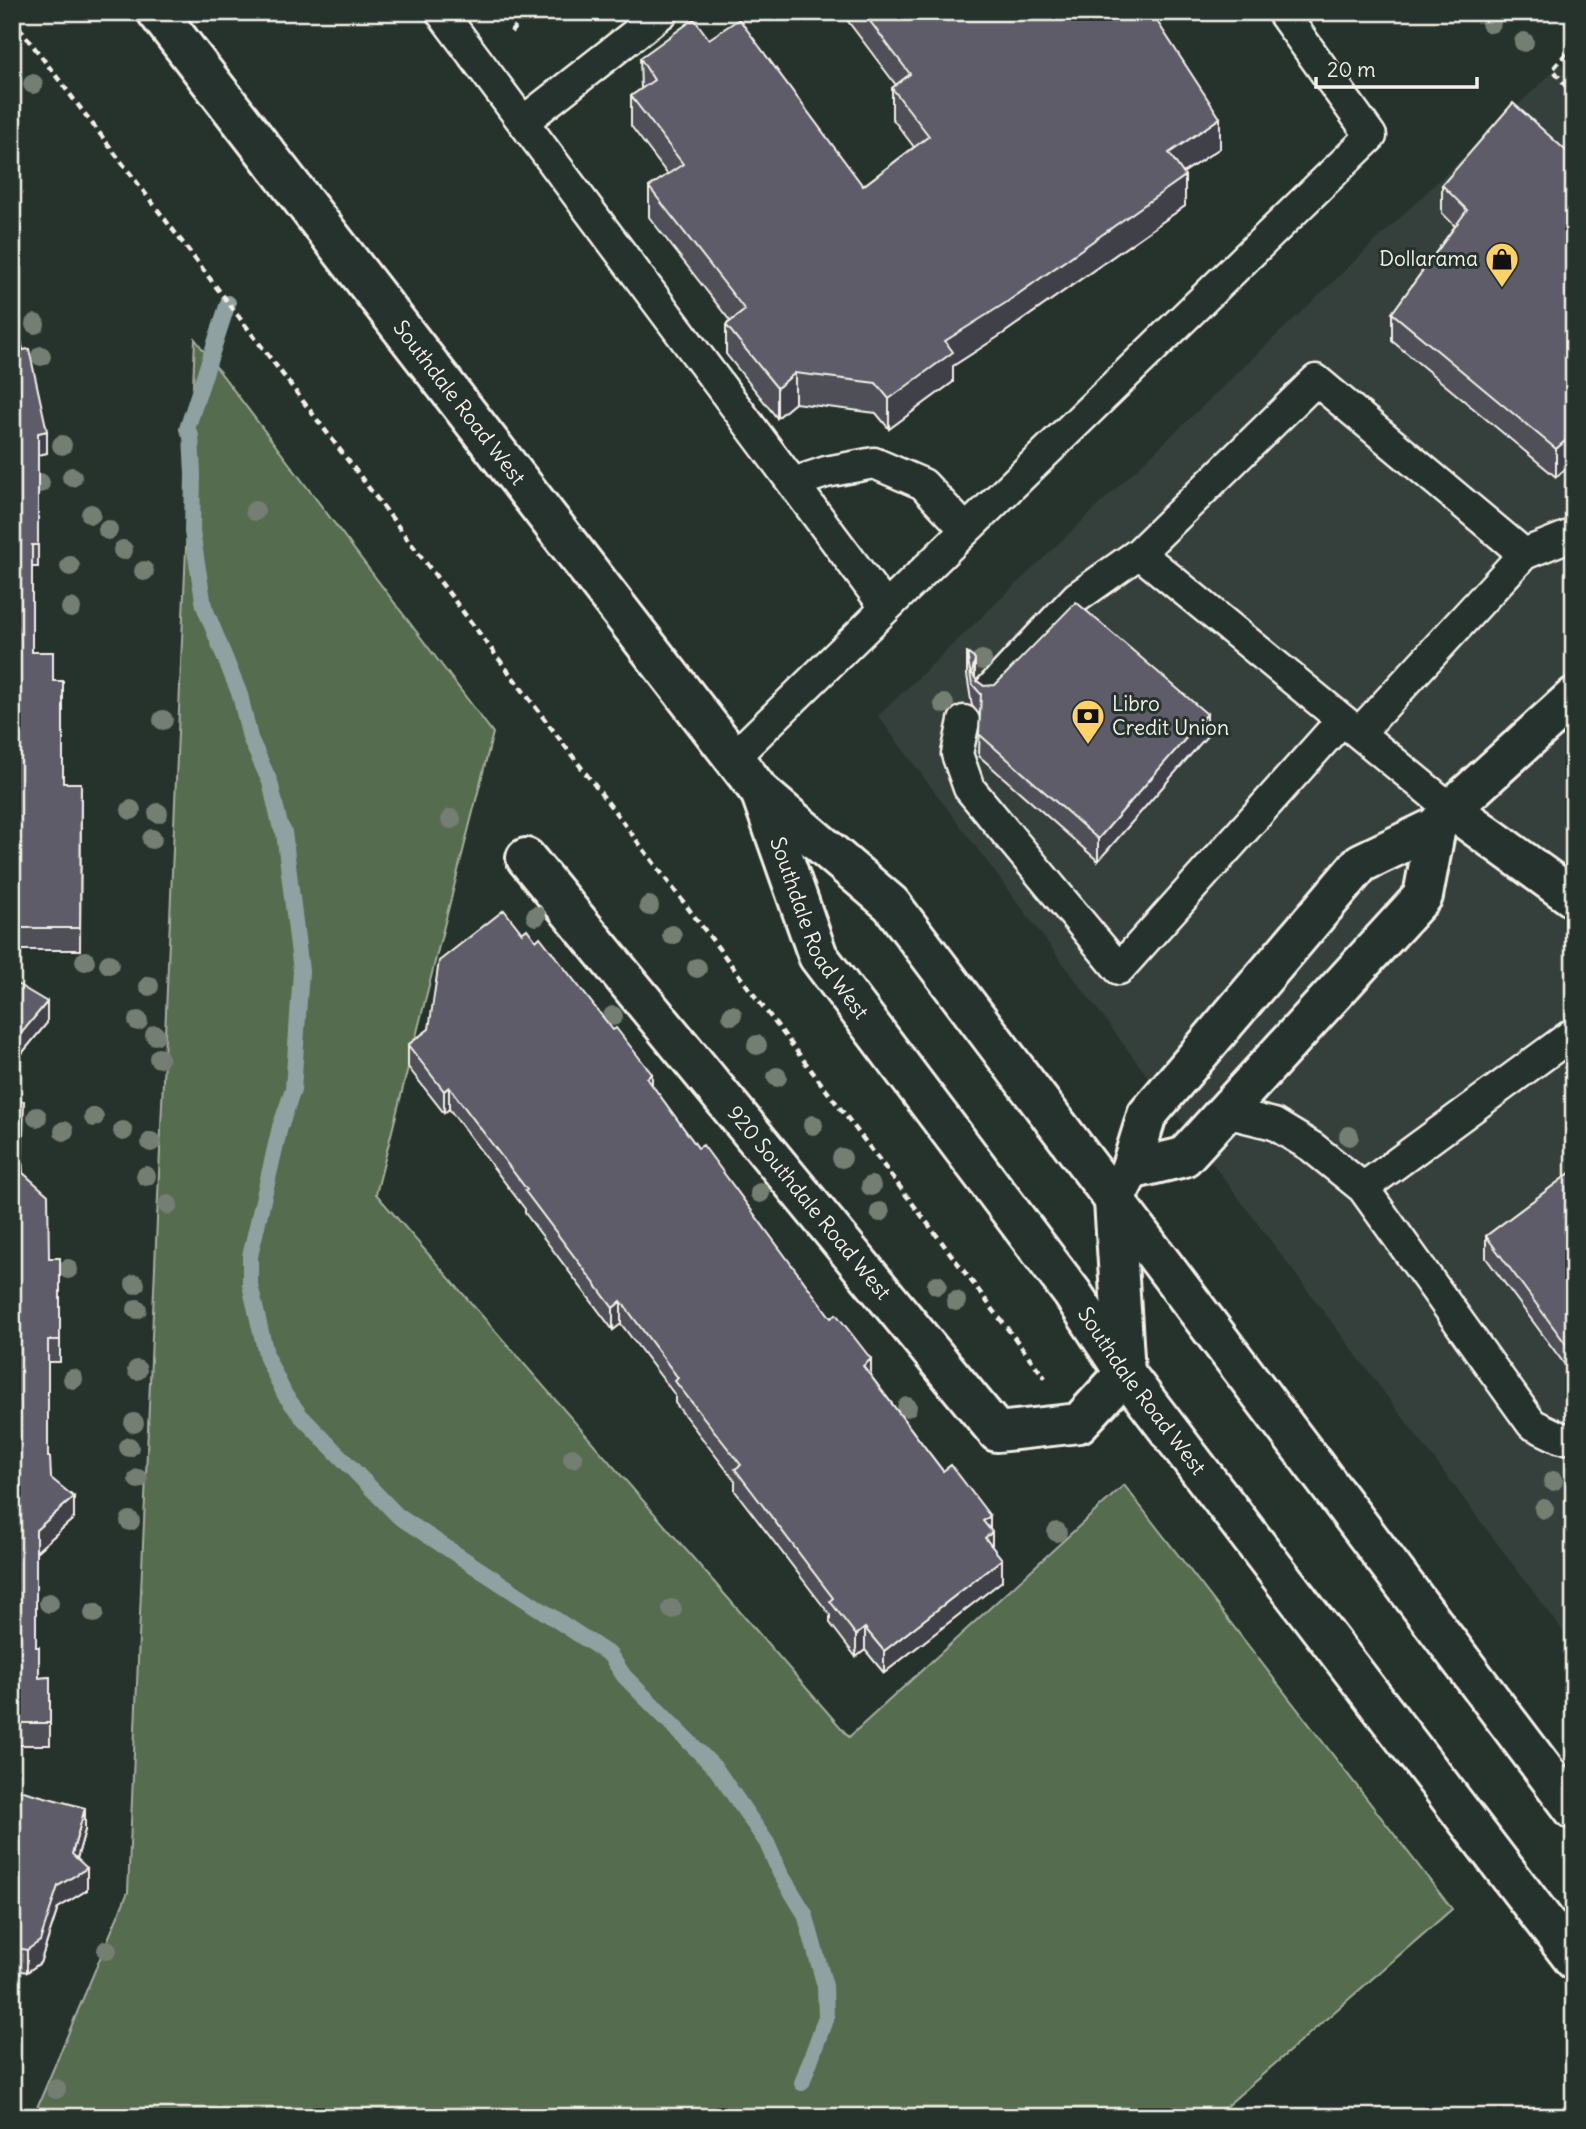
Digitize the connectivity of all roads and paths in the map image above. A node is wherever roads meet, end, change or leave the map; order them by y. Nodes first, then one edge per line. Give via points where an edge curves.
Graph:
1 (157, 12) edge
2 (441, 12) edge
3 (663, 12) edge
4 (1282, 12) edge
5 (12, 18) edge
6 (1574, 44) edge
7 (1574, 97) edge
8 (524, 121) junction
9 (793, 483) junction
10 (966, 530) junction
11 (1574, 534) edge
12 (1139, 554) junction
13 (1524, 554) junction
14 (886, 608) junction
15 (989, 691) edge
16 (1574, 697) edge
17 (964, 721) dead end
18 (1350, 726) junction
19 (733, 758) junction
20 (760, 792) junction
21 (1443, 818) junction
22 (526, 858) dead end
23 (1574, 898) edge
24 (1574, 1033) edge
25 (1225, 1112) junction
26 (1122, 1185) junction
27 (1363, 1188) junction
28 (1125, 1373) junction
29 (1079, 1423) junction
30 (1574, 1438) edge
31 (1574, 1810) edge
32 (1574, 1961) edge

1 - 19 main road, Southdale Road West
2 - 8 lane
3 - 8 lane
4 - 10 lane via 1371,136
5 - 29 path
6 - 7 path via 1553,69
8 - 9 lane
9 - 10 lane via 874,463 923,484
9 - 14 lane
10 - 14 lane
11 - 13 lane
12 - 13 lane via 1316,380
12 - 15 lane via 1077,597
12 - 18 lane
13 - 18 lane
14 - 19 lane
16 - 21 main road
17 - 18 lane via 957,754 969,788 1119,969
18 - 21 lane
19 - 20 main road, Southdale Road West
20 - 26 main road, Southdale Road West via 891,904
20 - 28 main road, Southdale Road West via 818,956 1072,1293
21 - 23 main road
21 - 25 main road via 1423,896
21 - 26 main road via 1361,863 1147,1115
22 - 29 main road, 920 Southdale Road West via 997,1432
24 - 27 lane
25 - 26 main road via 1184,1157
25 - 27 lane via 1274,1124 1312,1147
26 - 28 main road
26 - 31 main road, Southdale Road West
27 - 30 lane via 1532,1424 1561,1438
28 - 29 main road
28 - 32 main road, Southdale Road West

